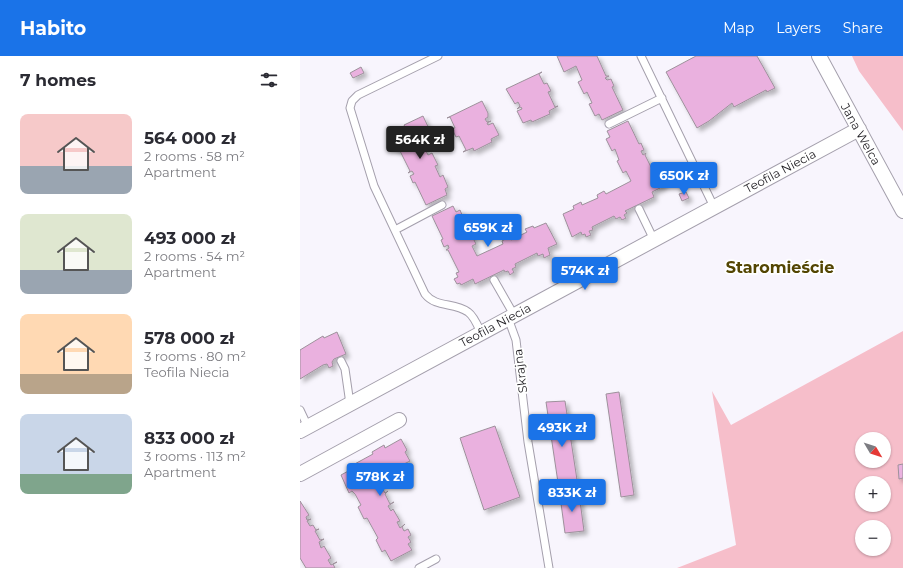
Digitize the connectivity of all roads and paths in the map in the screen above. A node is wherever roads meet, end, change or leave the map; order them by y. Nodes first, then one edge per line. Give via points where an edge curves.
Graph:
1 (438, 56) edge
2 (641, 56) edge
3 (819, 56) edge
4 (662, 98) junction
5 (609, 124) dead end
6 (859, 129) junction
7 (442, 205) dead end
8 (714, 207) junction
9 (639, 210) dead end
10 (903, 212) edge
11 (395, 230) junction
12 (654, 240) junction
13 (494, 280) dead end
14 (511, 317) junction
15 (481, 333) junction
16 (341, 360) dead end
17 (350, 404) junction
18 (300, 410) edge
19 (399, 420) dead end
20 (304, 429) edge
21 (300, 474) edge
22 (436, 559) dead end
23 (419, 568) edge
24 (549, 568) edge

1 - 11 lane via 358,95 352,100 350,108 374,186
2 - 4 lane
3 - 6 street, Jana Welca
4 - 5 lane
4 - 8 lane
6 - 8 street, Teofila Niecia
6 - 10 street, Jana Welca
7 - 11 lane
8 - 12 street, Teofila Niecia
9 - 12 lane
11 - 15 lane via 429,299 471,314
12 - 14 street, Teofila Niecia
13 - 14 lane, Skrajna
14 - 15 street, Teofila Niecia
14 - 24 lane, Skrajna
15 - 17 street, Teofila Niecia
16 - 17 lane via 345,368
17 - 20 street, Teofila Niecia
18 - 20 lane
19 - 21 street
22 - 23 lane

